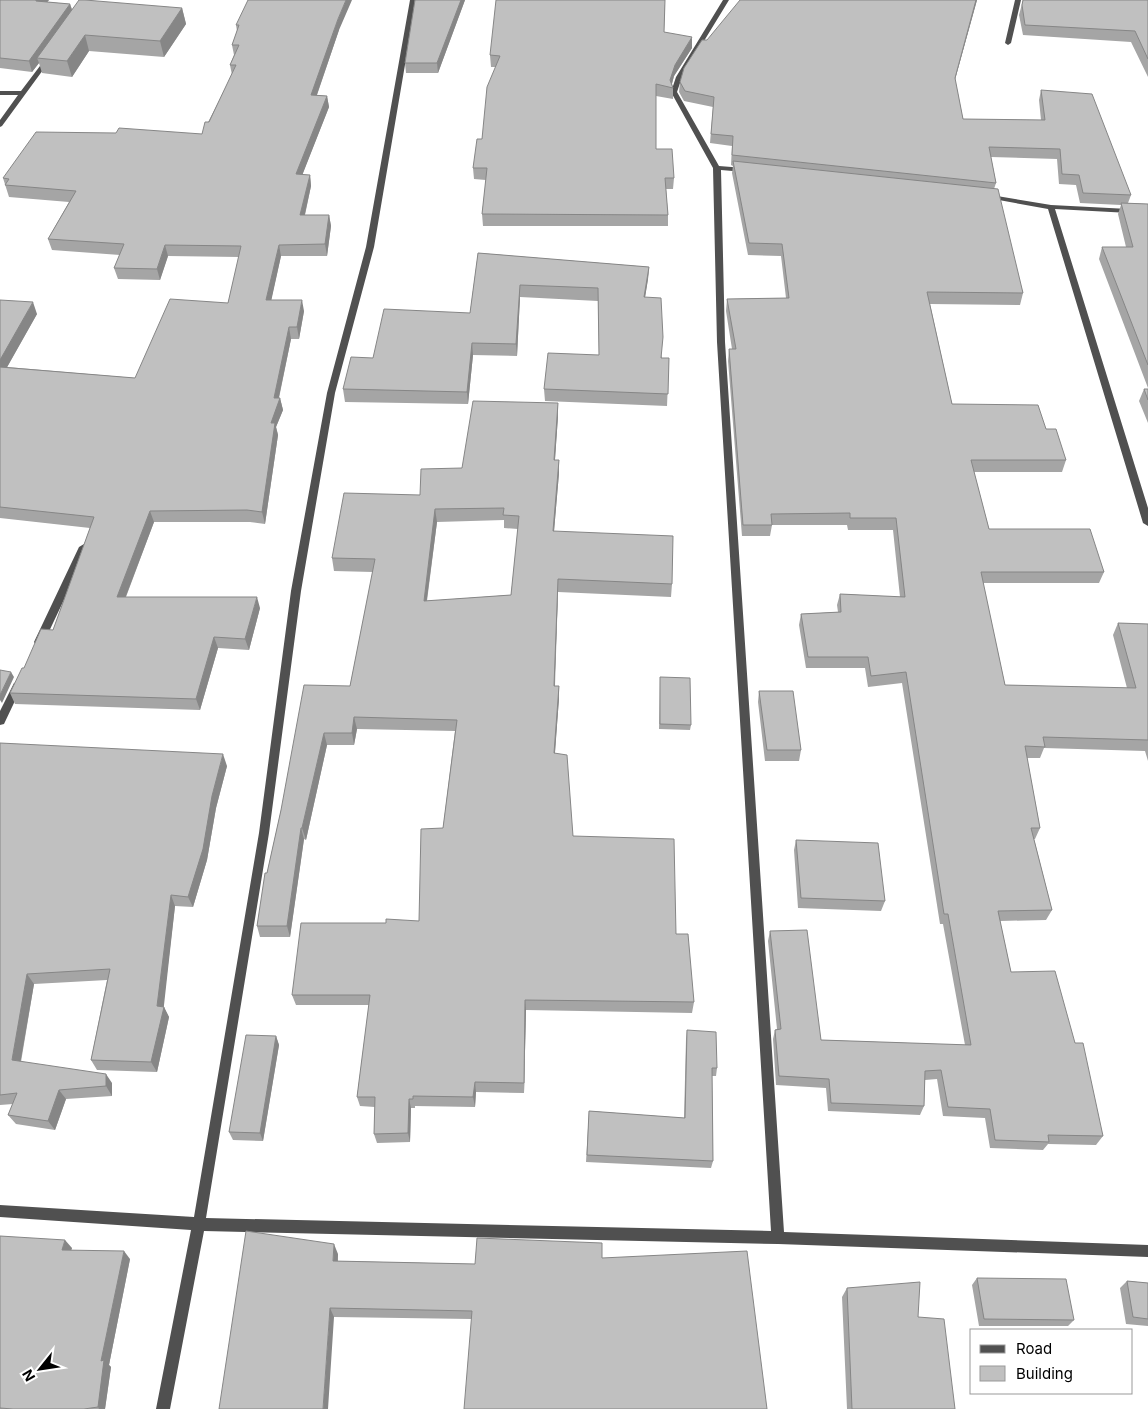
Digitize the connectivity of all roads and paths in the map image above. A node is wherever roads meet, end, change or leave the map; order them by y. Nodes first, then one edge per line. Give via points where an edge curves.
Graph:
1 (413, 0) edge
2 (726, 0) edge
3 (1018, 0) edge
4 (1008, 44) dead end
5 (51, 54) edge
6 (0, 93) edge
7 (24, 93) junction
8 (0, 125) edge
9 (717, 168) junction
10 (756, 172) edge
11 (981, 195) edge
12 (1051, 207) junction
13 (1148, 212) edge
14 (1148, 523) edge
15 (84, 547) edge
16 (34, 652) edge
17 (21, 678) edge
18 (0, 721) edge
19 (0, 1211) edge
20 (199, 1224) junction
21 (778, 1238) junction
22 (1148, 1251) edge
23 (164, 1409) edge

1 - 20 street via 370,248 331,392 296,591 264,833
2 - 9 street via 679,77 674,92
3 - 4 street
5 - 7 street
6 - 7 street
7 - 8 street
9 - 10 street
9 - 21 street via 721,342
11 - 12 street
12 - 13 street
12 - 14 street
15 - 16 street
17 - 18 street
19 - 20 street
20 - 21 street
20 - 23 street
21 - 22 street

